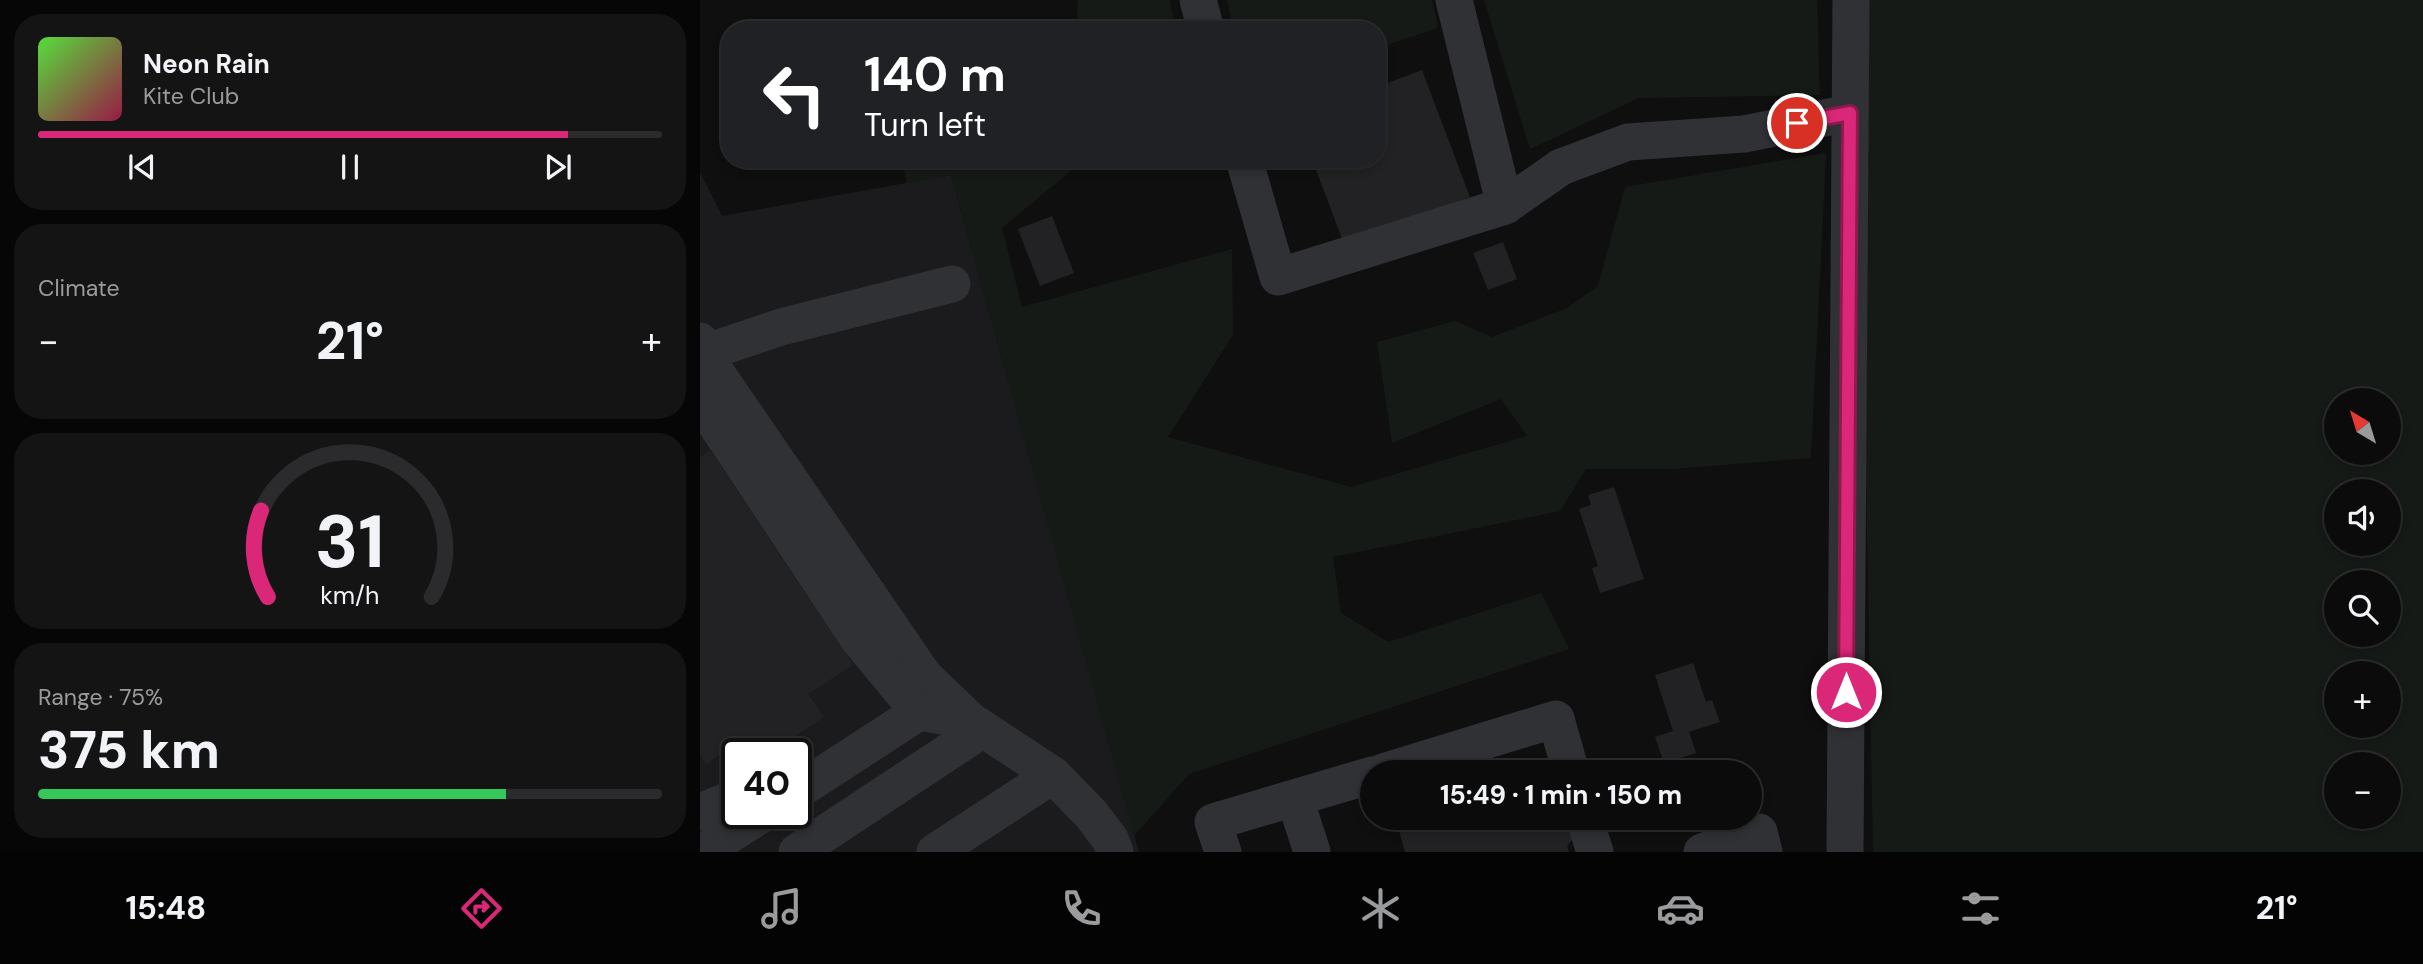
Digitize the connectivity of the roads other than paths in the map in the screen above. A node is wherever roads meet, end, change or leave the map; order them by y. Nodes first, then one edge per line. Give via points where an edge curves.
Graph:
1 (1198, 0) edge
2 (1454, 0) edge
3 (1851, 0) edge
4 (1204, 21) edge
5 (1850, 113) junction
6 (1247, 168) edge
7 (1504, 206) junction
8 (952, 284) dead end
9 (703, 346) edge
10 (700, 400) edge
11 (912, 704) junction
12 (977, 725) junction
13 (812, 757) edge
14 (1422, 760) edge
15 (1568, 760) edge
16 (1053, 775) junction
17 (1360, 779) edge
18 (812, 780) edge
19 (1295, 799) junction
20 (721, 804) edge
21 (700, 813) edge
22 (739, 829) edge
23 (1588, 830) edge
24 (1105, 848) edge
25 (703, 852) edge
26 (797, 852) edge
27 (935, 852) edge
28 (1223, 852) edge
29 (1312, 852) edge
30 (1595, 852) edge
31 (1702, 852) edge
32 (1764, 852) edge
33 (1845, 852) edge

1 - 4 street
2 - 7 street
3 - 5 street
5 - 7 street via 1744,134 1628,142 1561,167
5 - 33 street
6 - 7 street via 1278,277
8 - 9 street
9 - 12 street via 713,368 924,676
10 - 11 street via 859,640
11 - 12 street
11 - 13 street
11 - 18 street
12 - 16 street
12 - 26 street
14 - 15 street via 1556,719
16 - 24 street via 1075,795
16 - 27 street
17 - 19 street
19 - 28 street via 1213,822
19 - 29 street
20 - 21 street
22 - 25 street
23 - 30 street
31 - 32 street via 1759,832

